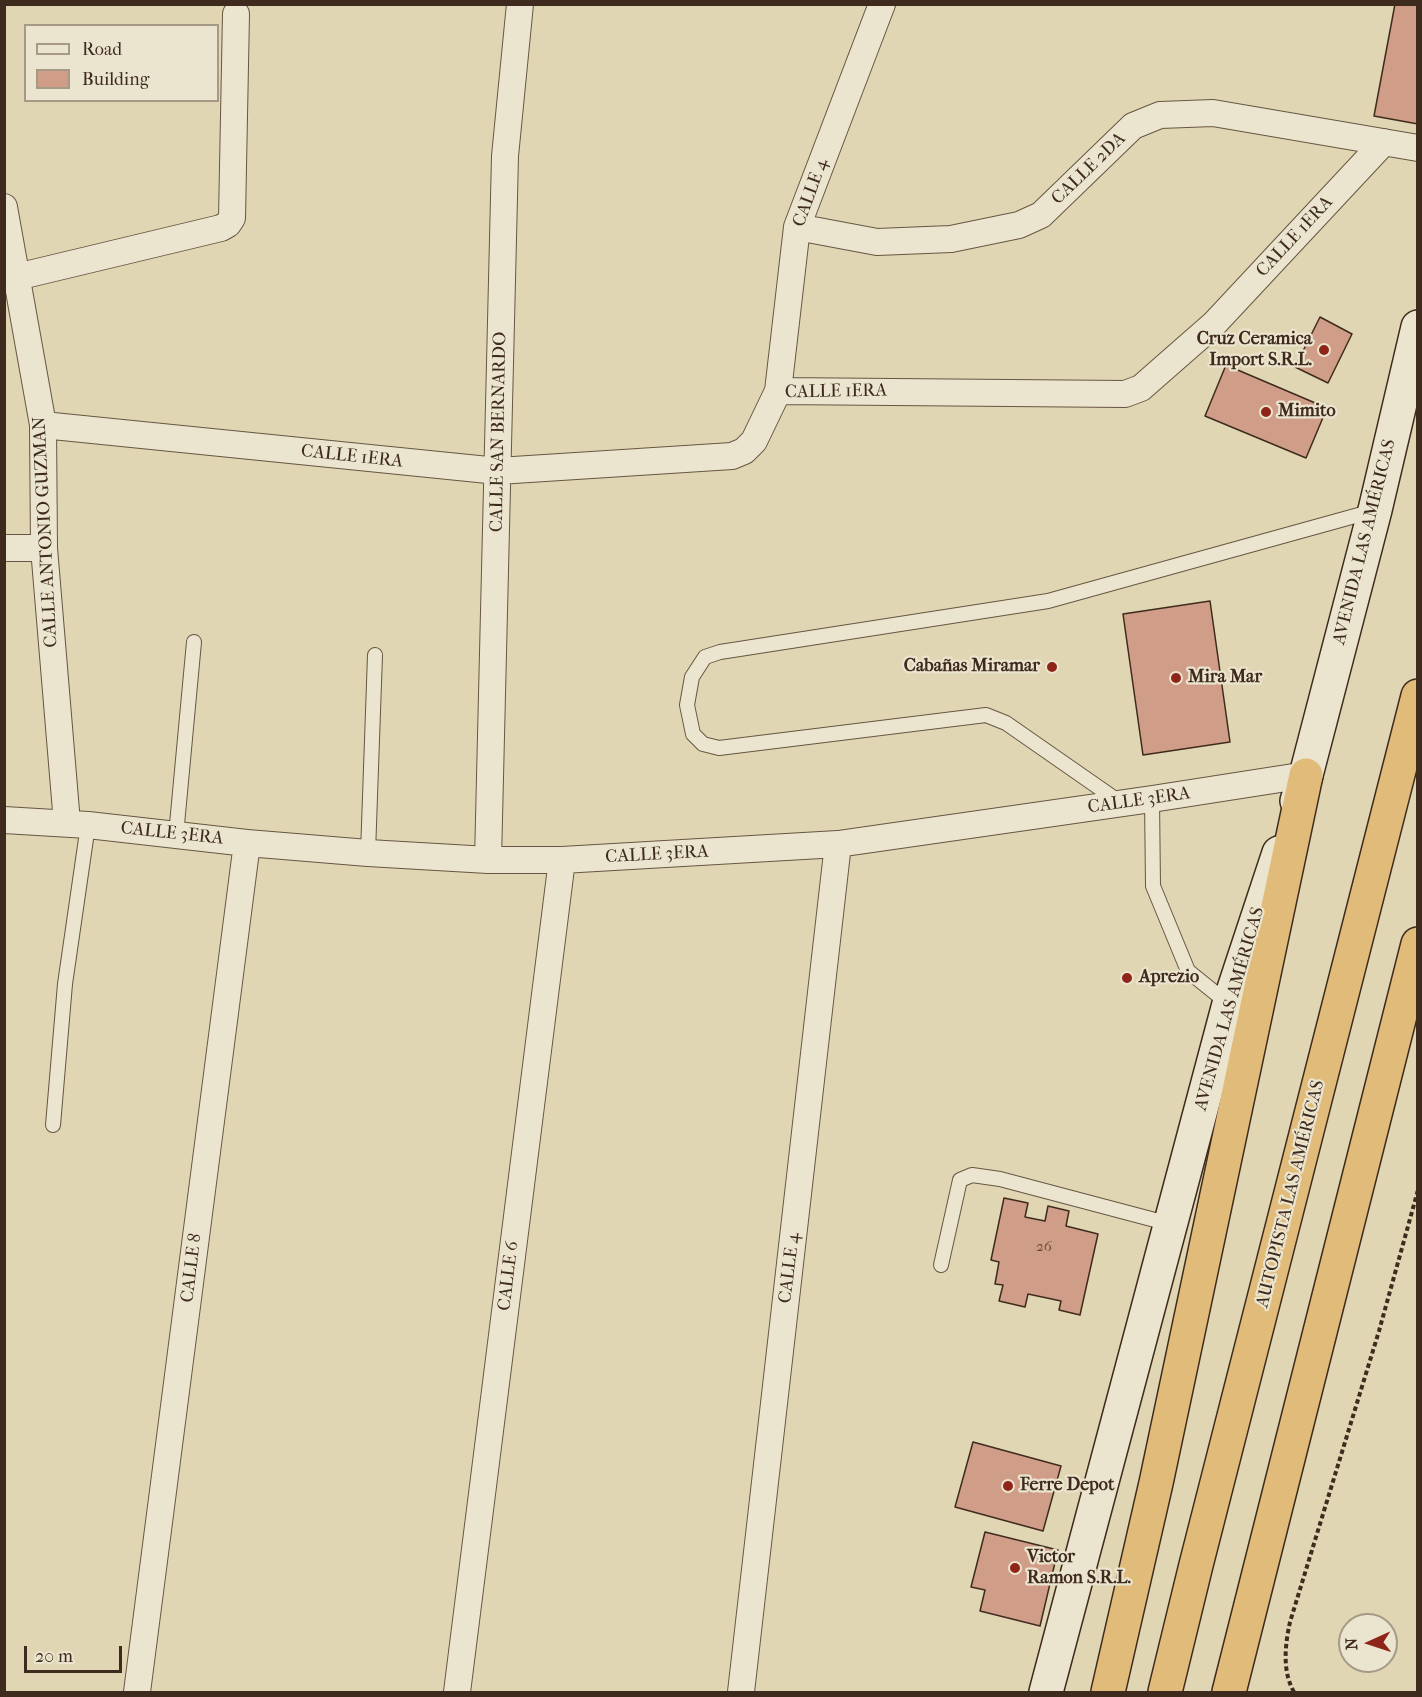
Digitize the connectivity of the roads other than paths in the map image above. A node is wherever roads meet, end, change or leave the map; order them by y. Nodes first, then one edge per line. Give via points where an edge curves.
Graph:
1 (520, 4) edge
2 (882, 4) edge
3 (236, 15) dead end
4 (1384, 142) junction
5 (1418, 148) edge
6 (4, 207) edge
7 (797, 227) junction
8 (11, 279) edge
9 (1418, 327) edge
10 (778, 391) junction
11 (43, 425) junction
12 (498, 471) junction
13 (1375, 510) junction
14 (4, 548) edge
15 (44, 548) junction
16 (194, 642) dead end
17 (375, 655) dead end
18 (1418, 696) edge
19 (1306, 775) junction
20 (1152, 799) junction
21 (1122, 804) junction
22 (4, 820) edge
23 (77, 824) junction
24 (176, 835) junction
25 (247, 843) junction
26 (838, 844) junction
27 (368, 853) junction
28 (488, 860) junction
29 (562, 860) junction
30 (1418, 944) edge
31 (1229, 1004) junction
32 (54, 1125) dead end
33 (1170, 1224) junction
34 (941, 1265) dead end
35 (137, 1692) edge
36 (457, 1692) edge
37 (741, 1692) edge
38 (1046, 1692) edge
39 (1108, 1692) edge
40 (1165, 1692) edge
41 (1229, 1692) edge

1 - 12 street, CALLE SAN BERNARDO via 505,156
2 - 7 street, CALLE 4
3 - 8 street via 232,218 228,224
4 - 5 street, CALLE 2DA
4 - 7 street, CALLE 2DA via 1213,113 1160,115 1133,126 1041,215 1019,225 951,239 877,242
4 - 10 street, CALLE 1ERA via 1214,324 1141,388 1125,394
6 - 8 street, CALLE ANTONIO GUZMAN
7 - 10 street, CALLE 4
8 - 11 street, CALLE ANTONIO GUZMAN
9 - 13 main road, AVENIDA LAS AMÉRICAS
10 - 12 street, CALLE 1ERA via 754,441 732,456
11 - 12 street, CALLE 1ERA
11 - 15 street, CALLE ANTONIO GUZMAN
12 - 28 street, CALLE SAN BERNARDO
13 - 19 main road, AVENIDA LAS AMÉRICAS
13 - 21 lane via 1048,601 720,652 705,657 692,677 687,705 693,734 703,744 719,748 986,715 1006,723
14 - 15 street
15 - 23 street, CALLE ANTONIO GUZMAN
16 - 24 lane
17 - 27 lane
18 - 40 highway, AUTOPISTA LAS AMÉRICAS
19 - 20 street, CALLE 3ERA
19 - 31 main road, AVENIDA LAS AMÉRICAS
19 - 39 highway
20 - 21 street, CALLE 3ERA
20 - 31 lane via 1154,886 1188,971
21 - 26 street, CALLE 3ERA
22 - 23 street, CALLE 3ERA
23 - 24 street, CALLE 3ERA
23 - 32 lane
24 - 25 street, CALLE 3ERA
25 - 27 street, CALLE 3ERA
25 - 35 street, CALLE 8
26 - 29 street, CALLE 3ERA
26 - 37 street, CALLE 4
27 - 28 street, CALLE 3ERA
28 - 29 street, CALLE 3ERA
29 - 36 street, CALLE 6
30 - 41 highway
31 - 33 main road, AVENIDA LAS AMÉRICAS
33 - 34 lane via 972,1175 960,1180
33 - 38 main road, AVENIDA LAS AMÉRICAS

